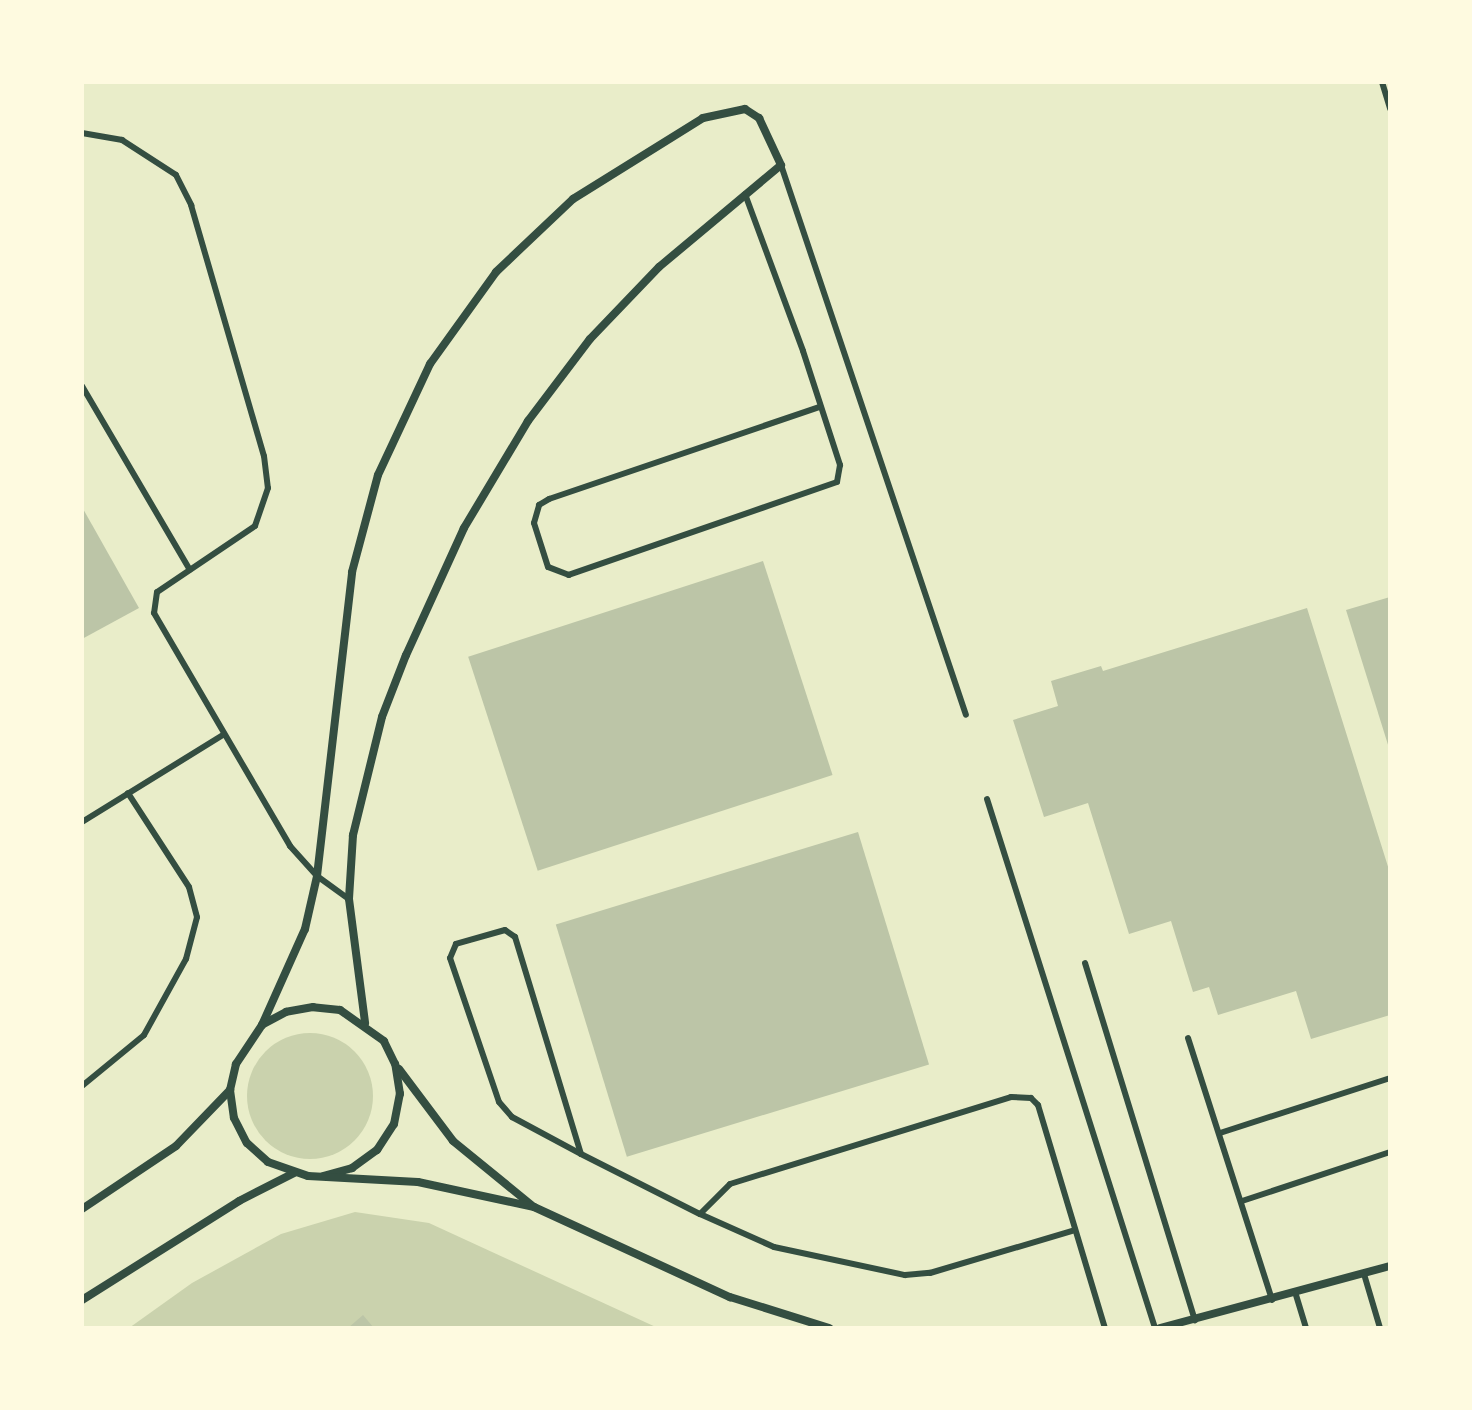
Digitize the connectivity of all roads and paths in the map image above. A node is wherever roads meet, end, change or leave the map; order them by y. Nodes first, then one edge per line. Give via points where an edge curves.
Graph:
1 (1382, 82) edge
2 (1390, 109) edge
3 (82, 133) edge
4 (781, 165) junction
5 (744, 192) junction
6 (82, 386) edge
7 (820, 407) junction
8 (190, 570) junction
9 (966, 715) dead end
10 (223, 735) junction
11 (128, 793) junction
12 (987, 799) dead end
13 (82, 822) edge
14 (317, 876) junction
15 (349, 899) junction
16 (1085, 963) dead end
17 (365, 1023) junction
18 (262, 1025) junction
19 (1188, 1038) dead end
20 (395, 1064) junction
21 (1390, 1078) edge
22 (82, 1086) edge
23 (230, 1090) junction
24 (1220, 1133) junction
25 (1390, 1152) edge
26 (581, 1154) junction
27 (294, 1173) junction
28 (323, 1176) junction
29 (1242, 1201) junction
30 (534, 1207) junction
31 (82, 1209) edge
32 (700, 1214) junction
33 (1075, 1230) junction
34 (1390, 1266) edge
35 (1364, 1274) junction
36 (1296, 1295) junction
37 (82, 1300) edge
38 (1272, 1300) junction
39 (1195, 1320) junction
40 (829, 1328) edge
41 (1105, 1328) edge
42 (1158, 1328) edge
43 (1306, 1328) edge
44 (1380, 1328) edge

1 - 2 lane
3 - 8 lane via 122,140 176,175 191,205 264,456 268,488 255,526
4 - 5 street
4 - 9 lane
4 - 14 street via 759,118 745,109 703,118 651,147 573,199 496,272 430,364 378,475 352,572
5 - 7 lane
5 - 15 street via 659,267 590,339 528,421 464,528 382,717 353,835
6 - 8 lane
7 - 7 lane via 549,499 539,505 534,523 548,567 569,575 829,489 837,482 840,465
8 - 10 lane via 157,592 151,605
10 - 11 lane
10 - 14 lane via 290,846
11 - 13 lane
11 - 22 lane via 189,887 197,917 186,959 144,1035
12 - 42 lane
14 - 15 lane
14 - 18 street via 301,942
15 - 17 street
16 - 39 lane
17 - 18 street via 340,1010 313,1007 286,1012
17 - 20 street via 384,1041
18 - 23 street via 236,1064
19 - 24 lane
20 - 28 street via 400,1094 394,1124 365,1159
20 - 30 street via 453,1141
21 - 24 lane
23 - 27 street via 234,1118 247,1143 268,1162
23 - 31 street via 176,1146
24 - 29 lane
25 - 29 lane
26 - 26 lane via 512,1117 499,1102 450,958 456,944 505,930 515,937
26 - 32 lane
27 - 28 street
27 - 37 street via 239,1201
28 - 30 street via 418,1182
29 - 38 lane
30 - 40 street via 730,1297
32 - 33 lane via 774,1247 905,1275 930,1273
32 - 33 lane via 730,1184 1020,1096 1038,1105
33 - 41 lane
34 - 35 street
35 - 36 street
35 - 44 lane
36 - 38 street
36 - 43 lane
38 - 39 street
39 - 42 street

